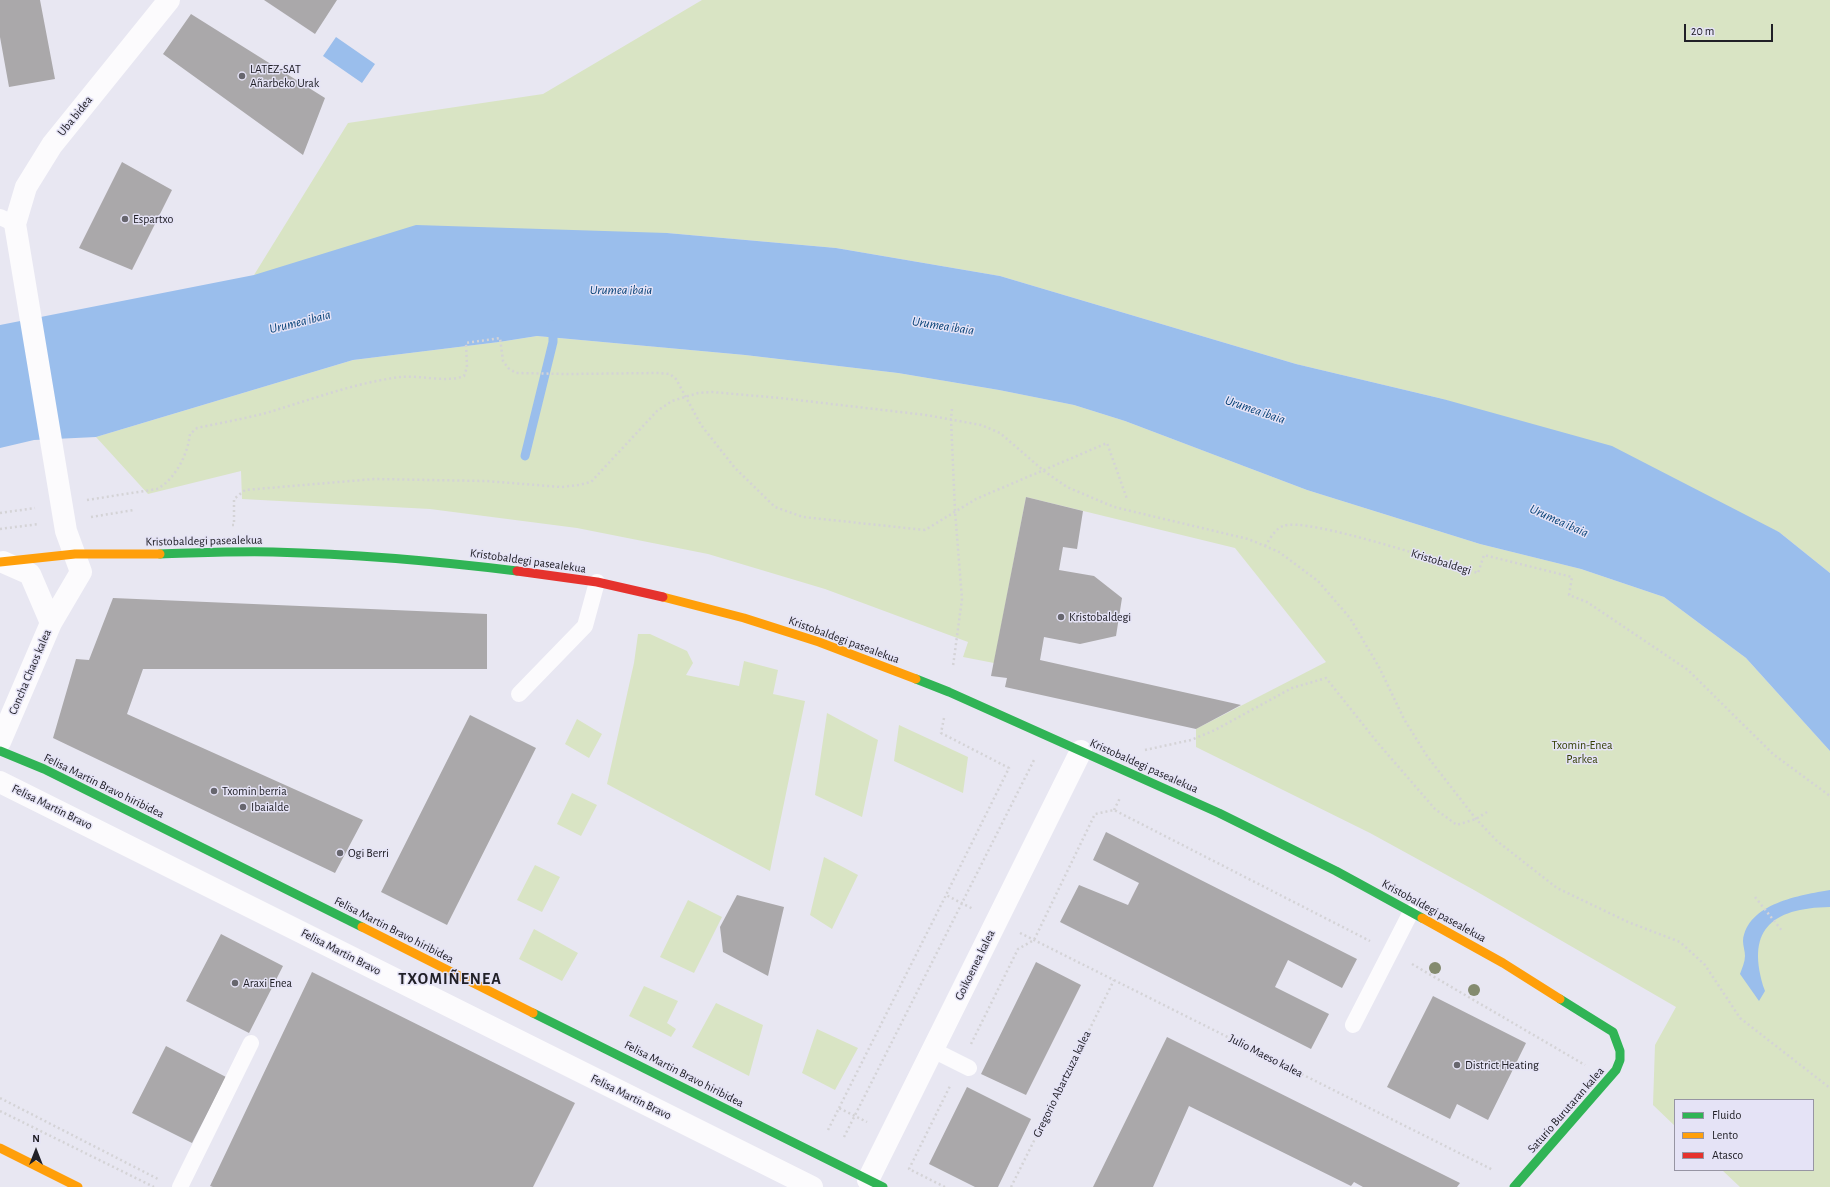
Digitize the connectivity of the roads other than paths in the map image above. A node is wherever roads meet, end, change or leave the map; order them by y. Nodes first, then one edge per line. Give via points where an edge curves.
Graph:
1 (169, 0) edge
2 (7, 220) edge
3 (74, 554) junction
4 (2, 562) edge
5 (597, 582) junction
6 (51, 623) junction
7 (519, 694) dead end
8 (0, 742) edge
9 (0, 751) edge
10 (1081, 751) junction
11 (0, 782) edge
12 (1411, 912) junction
13 (1353, 1025) dead end
14 (1604, 1025) joint
15 (251, 1043) dead end
16 (933, 1050) junction
17 (965, 1066) road end
18 (0, 1148) edge
19 (876, 1183) edge
20 (78, 1187) edge
21 (180, 1187) edge
22 (812, 1187) edge
23 (1514, 1187) edge

1 - 2 street, Uba bidea via 52,145
2 - 3 street, Uba bidea via 18,248 66,531
3 - 4 street, Kristobaldegi pasealekua
3 - 5 street, Kristobaldegi pasealekua via 271,552 366,556 462,564
3 - 6 street, Concha Chaos kalea via 81,572
4 - 6 street, Concha Chaos kalea via 30,574
5 - 7 lane via 585,626
5 - 10 street, Kristobaldegi pasealekua via 744,618 819,642 949,692
6 - 8 street, Concha Chaos kalea
9 - 19 street, Felisa Martin Bravo hiribidea via 44,769
10 - 12 street, Kristobaldegi pasealekua via 1220,813
10 - 16 street, Goikoenea kalea
11 - 22 street, Felisa Martin Bravo
12 - 13 lane
12 - 14 street, Kristobaldegi pasealekua
14 - 23 street, Saturio Burutaran kalea via 1619,1041 1620,1061 1616,1070
15 - 21 lane
16 - 17 lane
16 - 19 street, Goikoenea kalea
18 - 20 street

